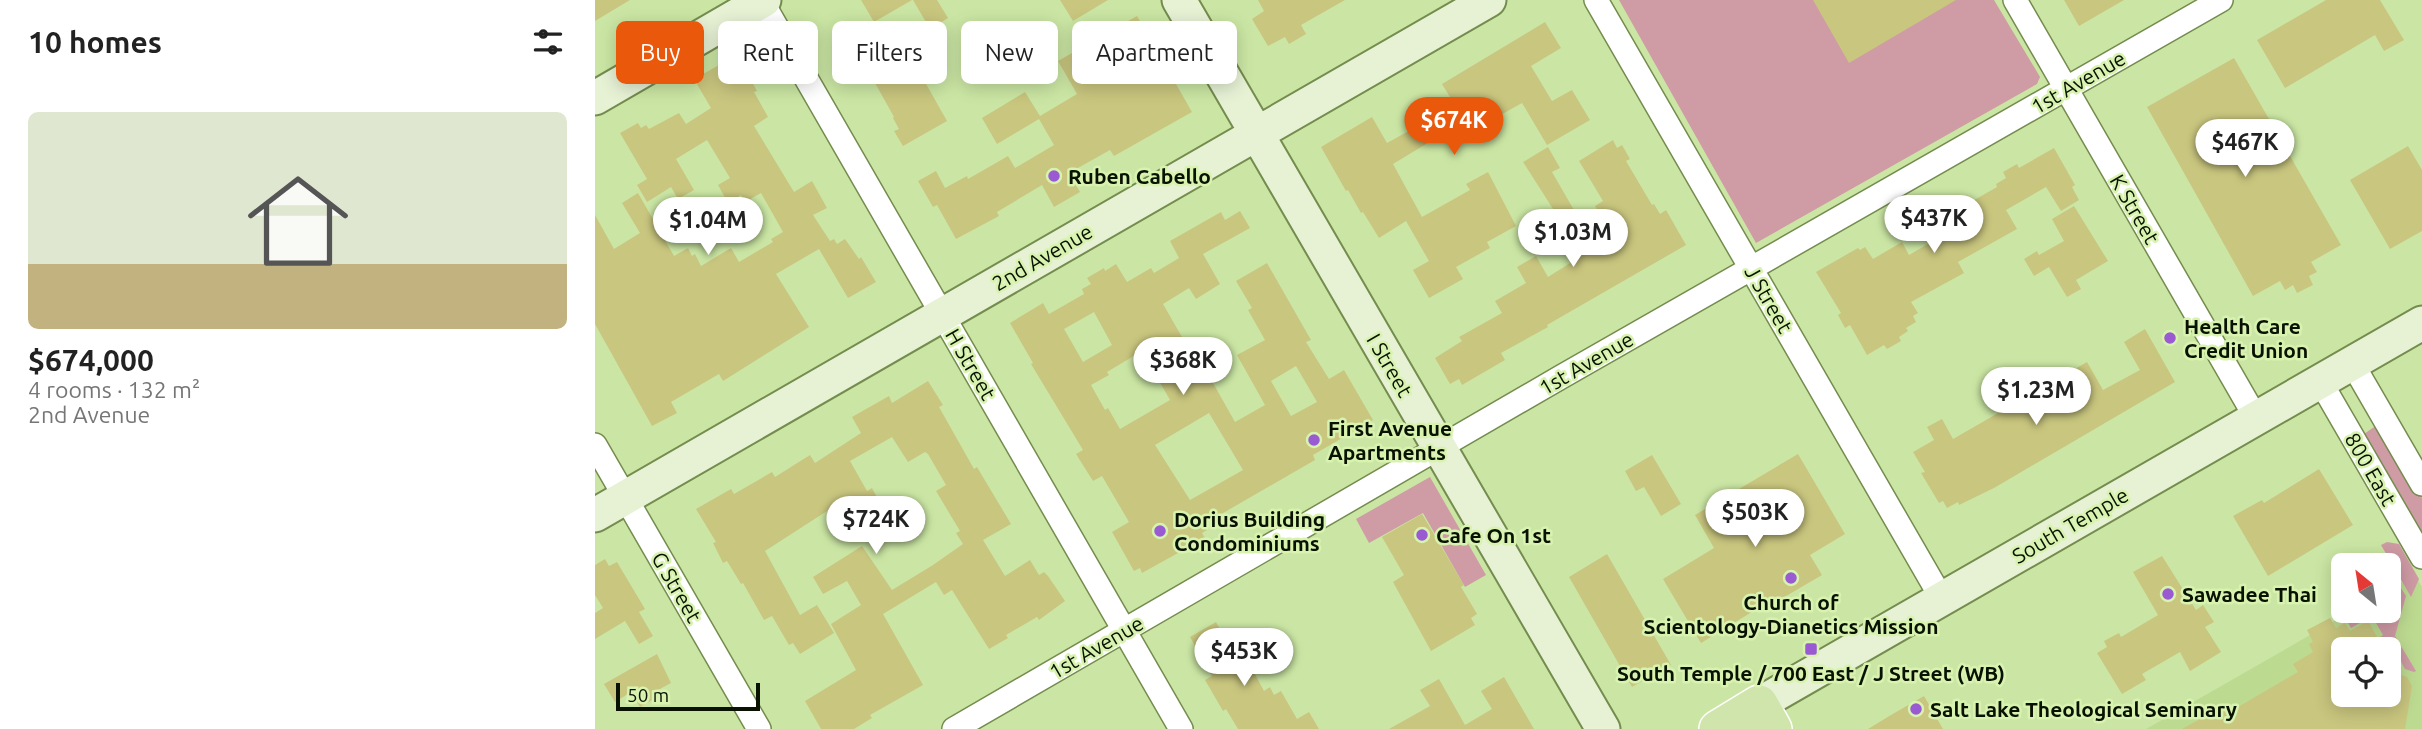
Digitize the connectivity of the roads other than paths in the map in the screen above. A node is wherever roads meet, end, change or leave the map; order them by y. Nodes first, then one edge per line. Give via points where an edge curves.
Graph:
1 (1179, 0) edge
2 (1489, 0) edge
3 (1596, 0) edge
4 (2015, 0) edge
5 (2221, 0) edge
6 (762, 1) edge
7 (2066, 89) junction
8 (595, 98) edge
9 (1256, 134) junction
10 (1751, 268) junction
11 (943, 314) junction
12 (2422, 323) edge
13 (2352, 363) junction
14 (2321, 381) junction
15 (2256, 418) junction
16 (595, 445) edge
17 (1439, 449) junction
18 (2422, 484) edge
19 (625, 497) junction
20 (595, 515) edge
21 (2422, 557) edge
22 (1942, 599) junction
23 (1124, 631) junction
24 (1766, 717) edge
25 (759, 729) edge
26 (954, 729) edge
27 (1181, 729) edge
28 (1603, 729) edge
29 (1718, 729) edge

1 - 9 street, I Street
2 - 9 street, 2nd Avenue
3 - 10 street, J Street
4 - 7 street, K Street
5 - 7 street, 1st Avenue
6 - 8 street
6 - 11 street, H Street
7 - 10 street, 1st Avenue
7 - 15 street, K Street
9 - 11 street, 2nd Avenue
9 - 17 street, I Street
10 - 17 street, 1st Avenue
10 - 22 street, J Street
11 - 19 street, 2nd Avenue
11 - 23 street, H Street
12 - 13 street, South Temple
13 - 14 street, South Temple
13 - 18 street, 800 East
14 - 15 street, South Temple
14 - 21 street, 800 East
15 - 22 street, South Temple
16 - 19 street, G Street
17 - 23 street, 1st Avenue
17 - 28 street, I Street
19 - 20 street, 2nd Avenue
19 - 25 street, G Street
22 - 24 street, South Temple
23 - 26 street, 1st Avenue
23 - 27 street, H Street
24 - 29 main road, South Temple

